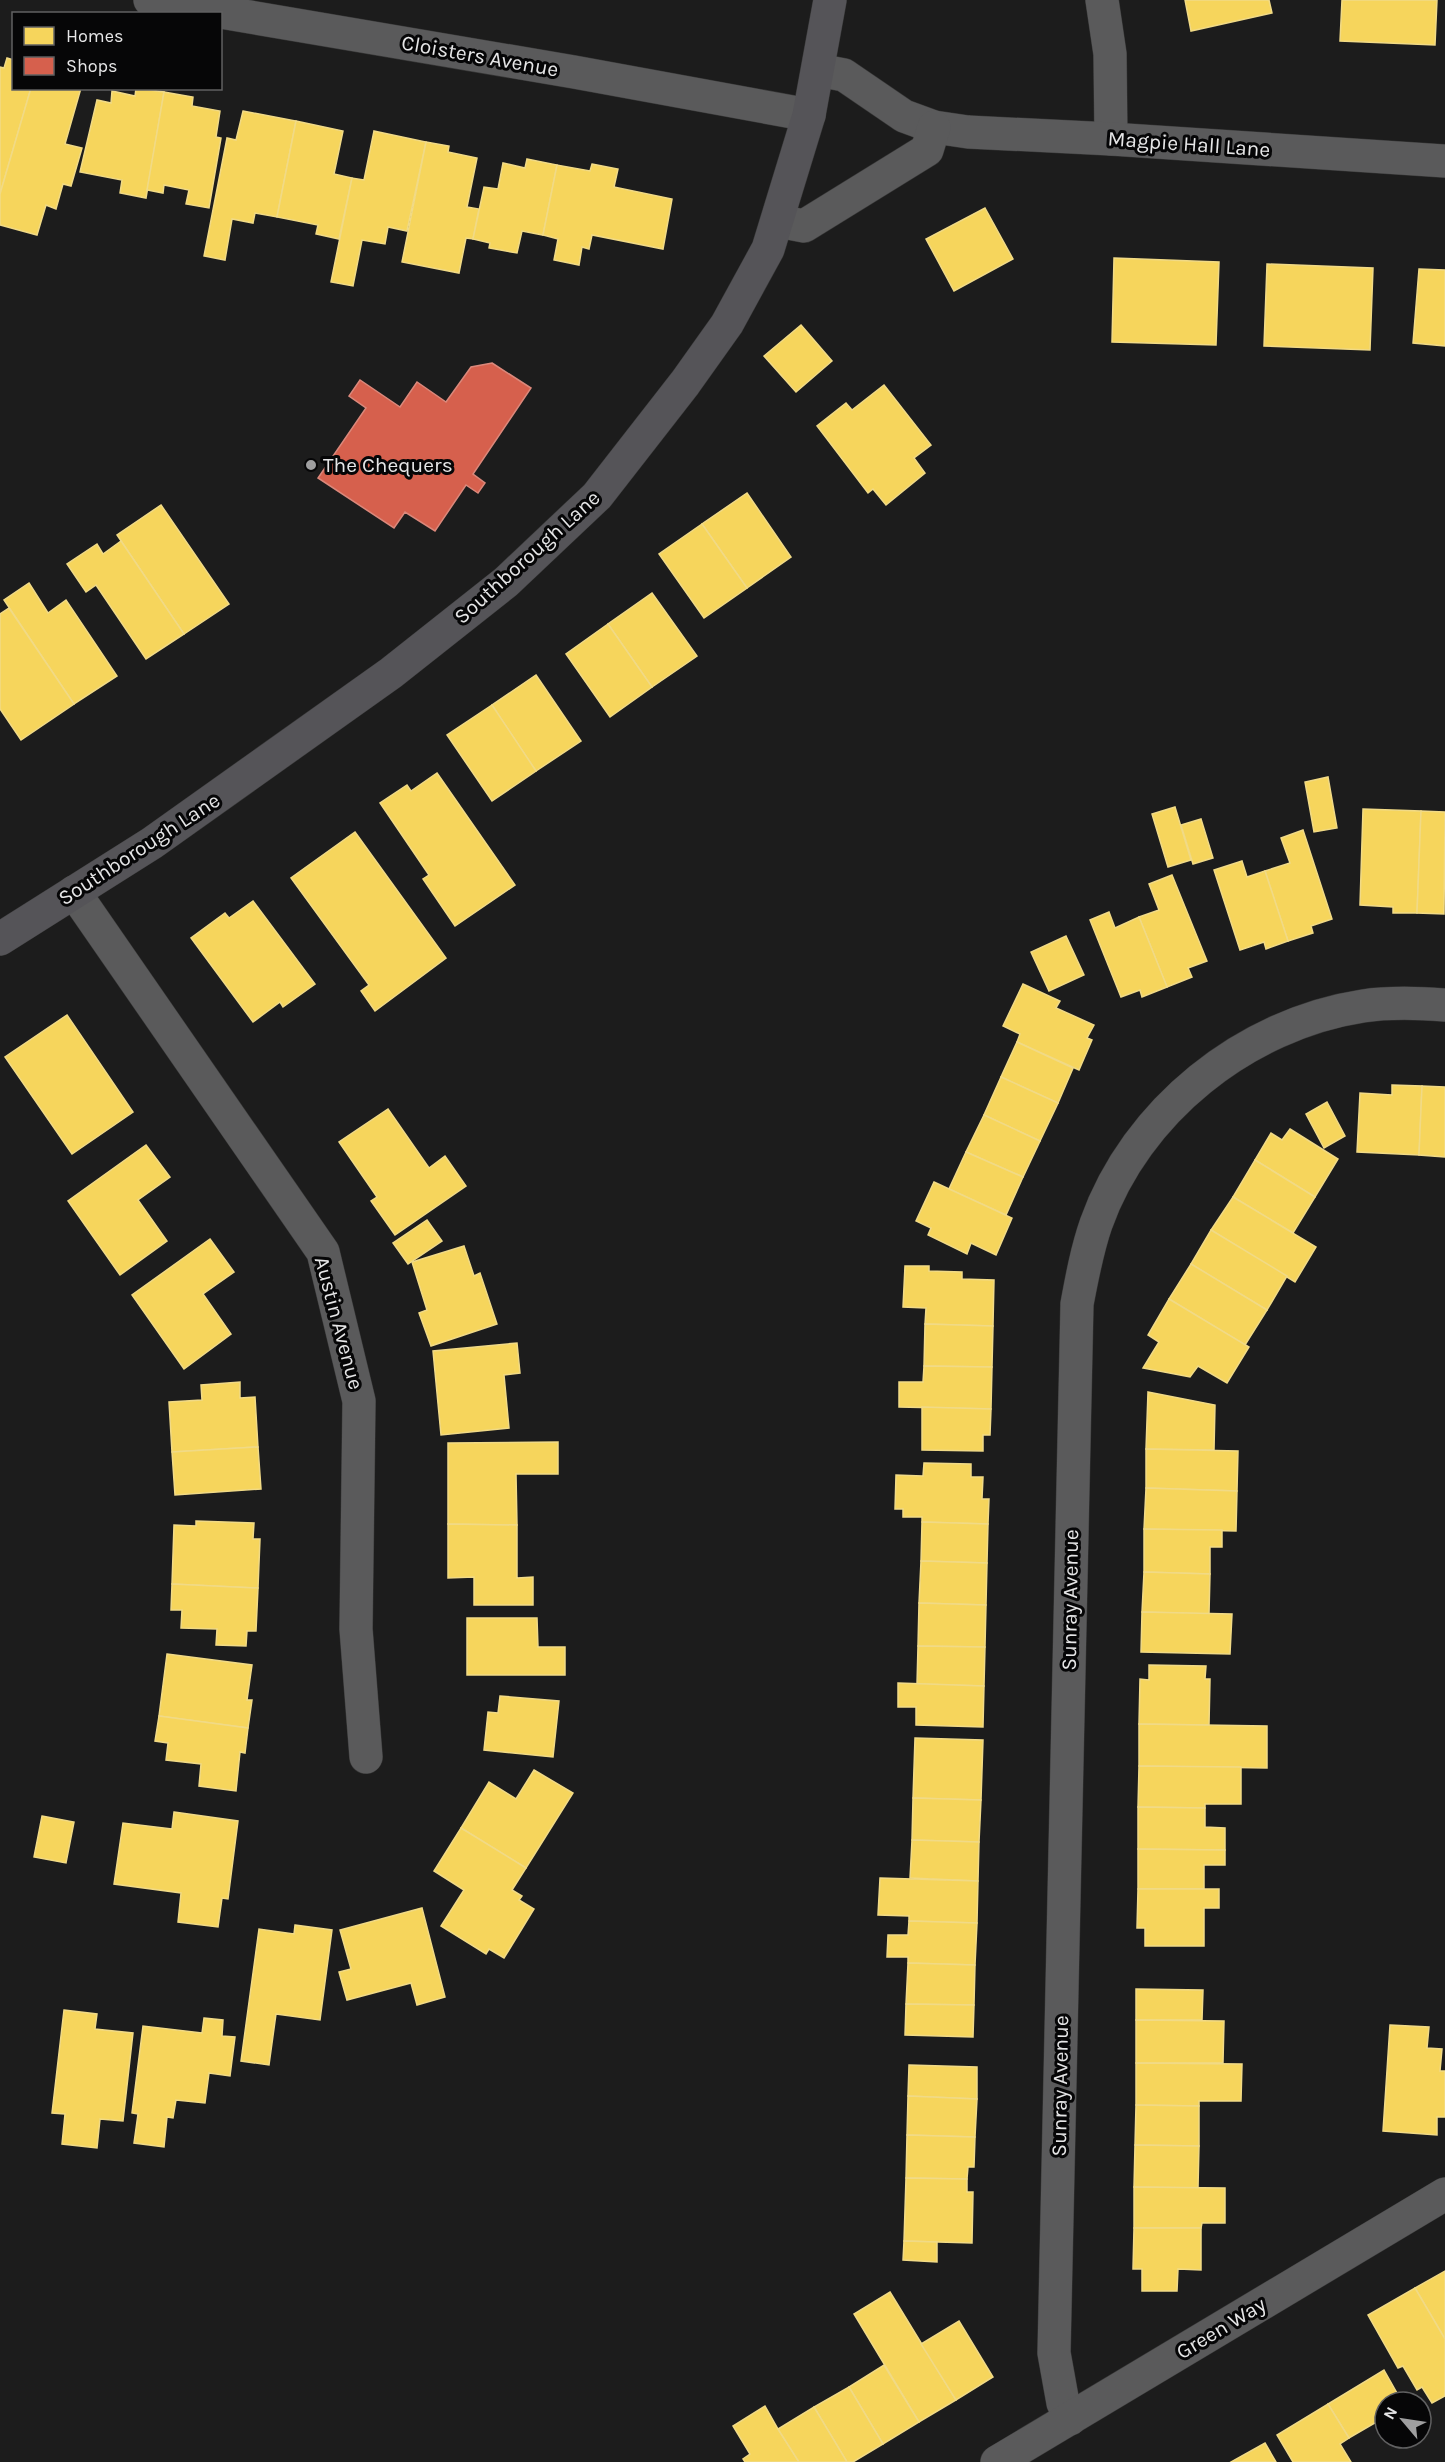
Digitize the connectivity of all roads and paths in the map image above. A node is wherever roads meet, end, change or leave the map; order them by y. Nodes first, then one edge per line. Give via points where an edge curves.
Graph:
1 (150, 0) edge
2 (830, 0) edge
3 (1102, 0) edge
4 (221, 12) edge
5 (222, 12) edge
6 (818, 70) junction
7 (809, 115) junction
8 (934, 127) junction
9 (1111, 139) junction
10 (1445, 161) edge
11 (778, 221) junction
12 (74, 892) junction
13 (0, 939) edge
14 (1445, 1005) edge
15 (366, 1757) dead end
16 (1445, 2194) edge
17 (1070, 2419) junction
18 (997, 2462) edge

1 - 4 street, Cloisters Avenue
2 - 6 street, Southborough Lane
3 - 9 street via 1110,54
5 - 7 street, Cloisters Avenue
6 - 7 street, Southborough Lane
6 - 8 street, Magpie Hall Lane via 844,75 904,116
7 - 11 street, Southborough Lane
8 - 9 street, Magpie Hall Lane
8 - 11 street via 927,150 804,226
9 - 10 street, Magpie Hall Lane
11 - 12 street, Southborough Lane via 768,249 727,324 597,496 506,582 391,673 198,812
12 - 13 street, Southborough Lane
12 - 15 street, Austin Avenue via 323,1252 359,1401 356,1629
14 - 17 street, Sunray Avenue via 1410,1002 1363,1006 1318,1016 1274,1033 1232,1056 1195,1083 1135,1149 1096,1223 1084,1263 1077,1304 1054,2353 1063,2403
16 - 17 street, Green Way
17 - 18 street, Green Way

